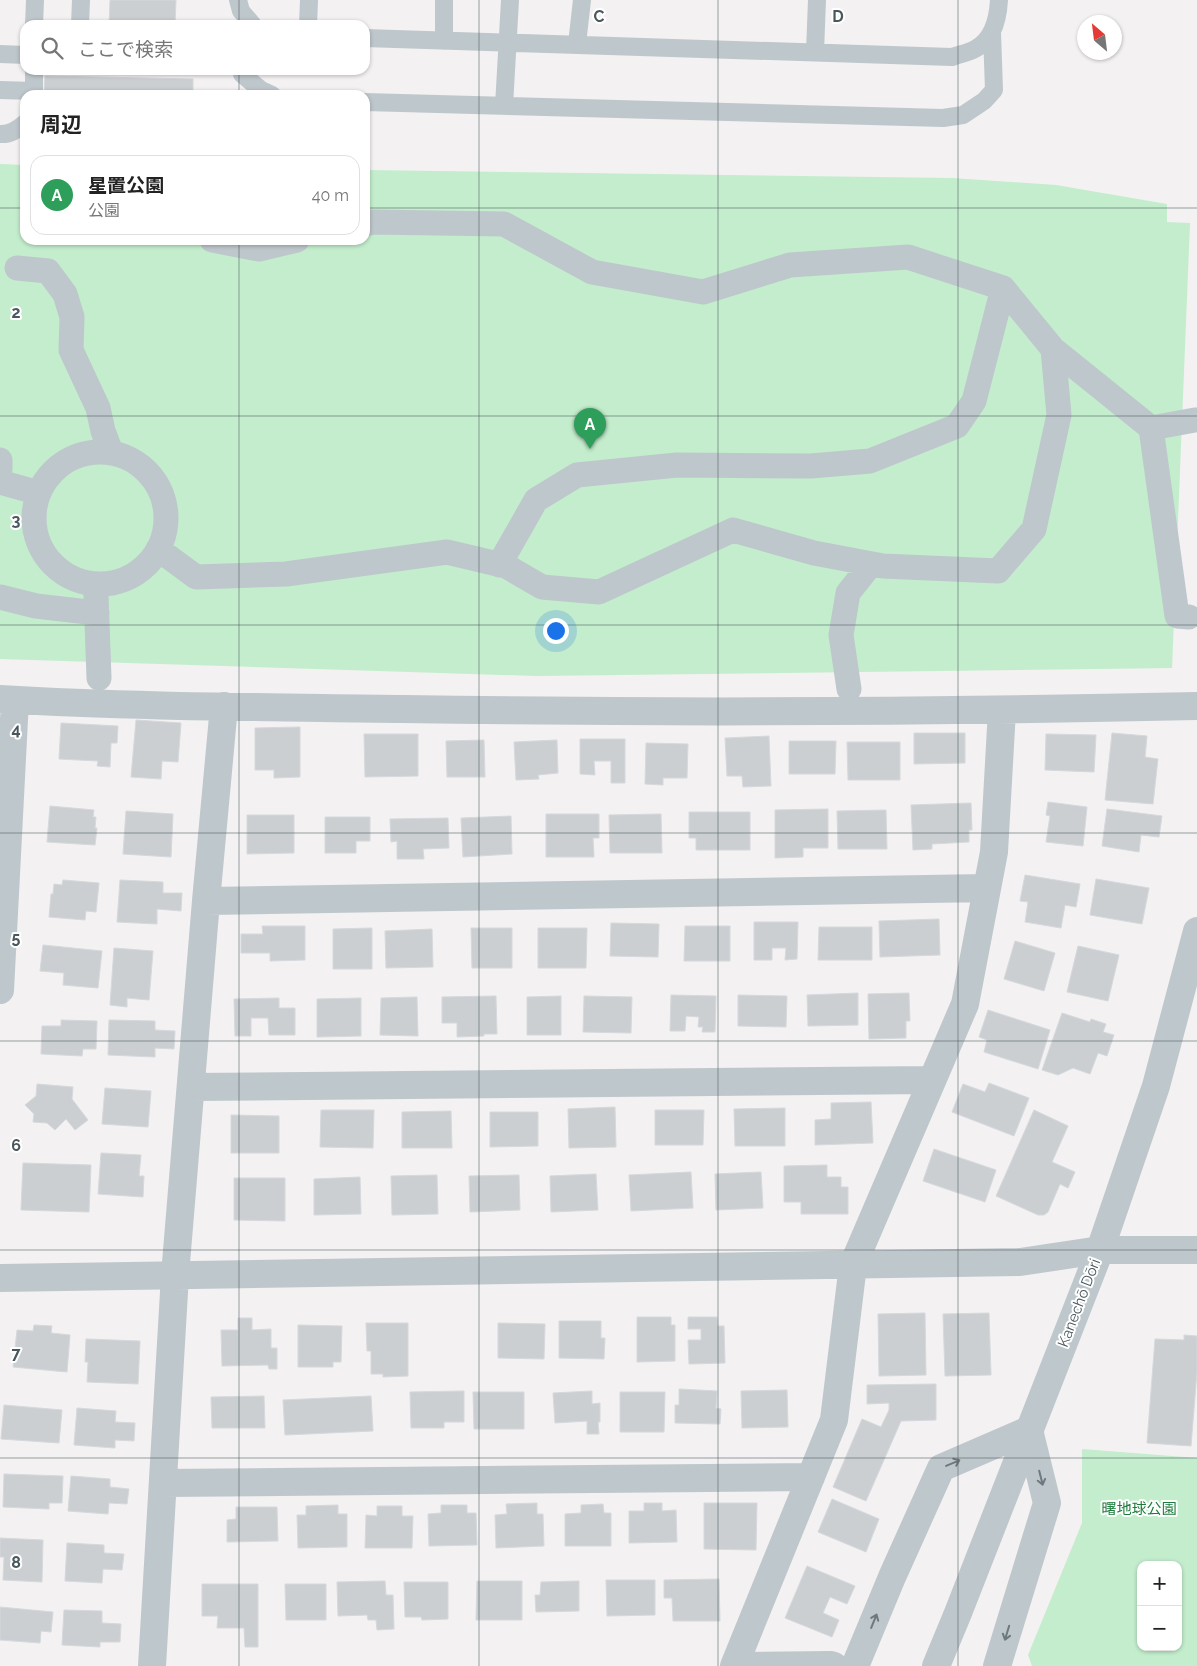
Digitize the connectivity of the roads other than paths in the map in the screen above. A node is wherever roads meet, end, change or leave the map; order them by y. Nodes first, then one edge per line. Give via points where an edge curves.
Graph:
1 (35, 0) edge
2 (82, 0) edge
3 (309, 0) edge
4 (444, 0) edge
5 (510, 0) edge
6 (582, 0) edge
7 (817, 0) edge
8 (999, 0) edge
9 (34, 20) edge
10 (80, 20) edge
11 (308, 20) edge
12 (992, 33) junction
13 (370, 38) edge
14 (444, 41) junction
15 (508, 42) junction
16 (577, 44) junction
17 (815, 52) junction
18 (0, 54) edge
19 (20, 55) edge
20 (34, 75) edge
21 (243, 75) edge
22 (0, 90) edge
23 (34, 90) edge
24 (261, 90) edge
25 (20, 92) edge
26 (370, 102) edge
27 (504, 106) junction
28 (20, 127) edge
29 (0, 134) edge
30 (370, 223) edge
31 (238, 245) edge
32 (276, 245) edge
33 (17, 268) dead end
34 (1003, 288) junction
35 (1053, 349) junction
36 (1195, 420) dead end
37 (1150, 428) junction
38 (111, 452) junction
39 (0, 460) edge
40 (0, 469) edge
41 (0, 482) edge
42 (39, 493) junction
43 (158, 549) junction
44 (871, 564) junction
45 (500, 565) junction
46 (95, 584) junction
47 (0, 597) edge
48 (97, 613) junction
49 (1189, 617) dead end
50 (99, 678) dead end
51 (849, 689) dead end
52 (7, 699) edge
53 (224, 706) junction
54 (1197, 706) edge
55 (1002, 710) junction
56 (986, 888) junction
57 (206, 901) junction
58 (1197, 931) edge
59 (0, 990) edge
60 (932, 1080) junction
61 (191, 1087) junction
62 (1100, 1250) junction
63 (1197, 1250) edge
64 (853, 1265) junction
65 (176, 1275) junction
66 (0, 1278) edge
67 (1029, 1430) junction
68 (811, 1477) junction
69 (163, 1483) junction
70 (152, 1666) edge
71 (734, 1666) edge
72 (739, 1666) edge
73 (834, 1666) edge
74 (855, 1666) edge
75 (936, 1666) edge
76 (997, 1666) edge

1 - 9 lane
2 - 10 lane
3 - 11 lane
4 - 14 lane
5 - 15 lane
6 - 16 lane
7 - 17 lane
8 - 12 lane
12 - 17 lane via 977,48 952,57
12 - 27 lane via 994,90 963,116
13 - 14 lane
14 - 15 lane
15 - 16 lane
15 - 27 lane
16 - 17 lane
18 - 19 lane
20 - 23 lane
21 - 24 lane
22 - 25 lane
26 - 27 lane
28 - 29 lane
30 - 34 street via 504,224 592,272 703,292 790,265 908,258
31 - 32 street via 259,249
33 - 38 street via 48,271 64,294 72,317 71,350 98,408
34 - 35 street
34 - 45 street via 974,401 957,426 870,461 812,466 677,465 576,475 536,500
35 - 37 street
35 - 44 street via 1059,415 1034,529 998,571
36 - 37 street
37 - 49 street via 1177,616
38 - 42 street via 89,452 68,460 50,475
38 - 43 street via 132,459 149,473 161,492 166,514 164,535
39 - 40 street
41 - 42 street
42 - 46 street via 34,513 36,534 44,552 63,572
43 - 45 street via 196,577 286,574 447,552
43 - 46 street via 138,572 118,581
44 - 45 street via 814,553 733,530 599,592 542,587
44 - 51 street via 848,594 841,635
46 - 48 street
47 - 48 street via 36,606
48 - 50 street
52 - 53 street
52 - 59 street
53 - 55 street via 513,711
53 - 57 street
54 - 55 street
55 - 56 street via 994,852
56 - 57 street
56 - 60 street via 965,1004
57 - 61 street
58 - 62 street, Kanechō Dōri via 1156,1086
60 - 61 street
60 - 64 street
61 - 65 street
62 - 63 street
62 - 64 street via 1020,1262
62 - 67 street, Kanechō Dōri
64 - 65 street
64 - 68 street via 834,1420
65 - 66 street
65 - 69 street
74 -> 67 street via 941,1468
67 - 75 street, Kanechō Dōri
67 -> 76 street via 1047,1503
68 - 69 street
68 - 71 street
69 - 70 street
72 - 73 street

